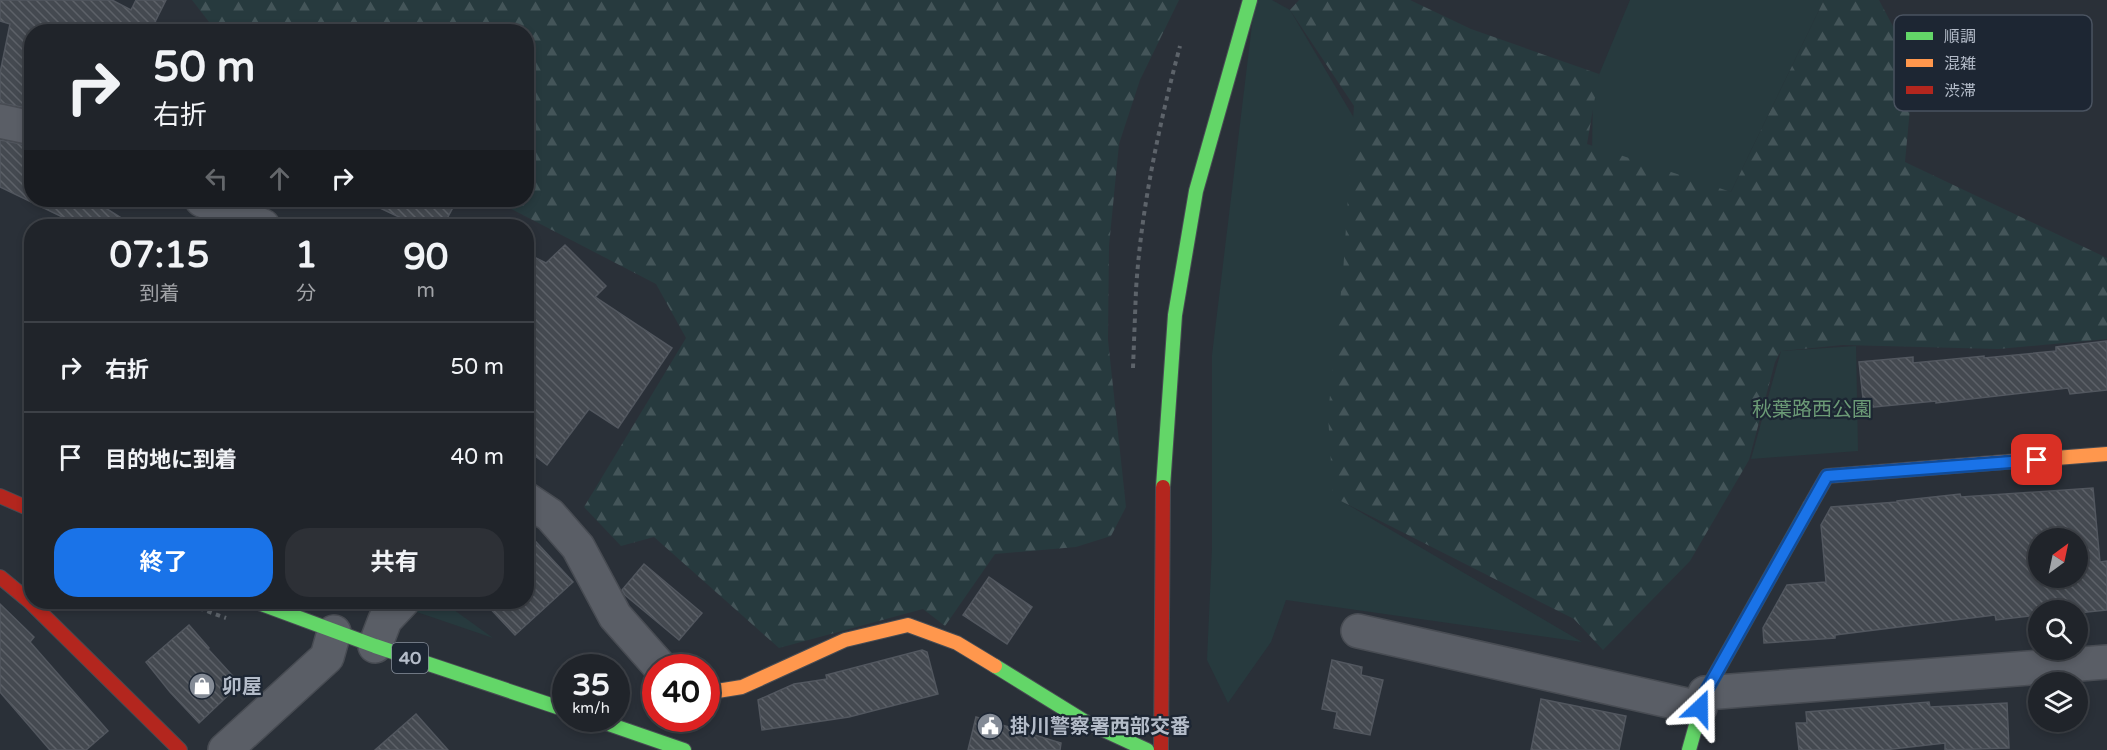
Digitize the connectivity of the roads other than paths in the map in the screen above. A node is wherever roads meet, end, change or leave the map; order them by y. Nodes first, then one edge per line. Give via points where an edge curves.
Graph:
1 (1250, 0) edge
2 (0, 121) edge
3 (24, 126) edge
4 (218, 207) edge
5 (247, 219) edge
6 (2107, 454) edge
7 (0, 496) edge
8 (534, 504) edge
9 (24, 506) edge
10 (0, 577) edge
11 (24, 597) edge
12 (37, 609) edge
13 (274, 609) edge
14 (395, 609) edge
15 (1358, 631) dead end
16 (334, 632) junction
17 (375, 646) junction
18 (649, 654) edge
19 (2107, 662) edge
20 (720, 691) edge
21 (1703, 701) junction
22 (552, 705) edge
23 (630, 731) edge
24 (180, 750) edge
25 (225, 750) edge
26 (684, 750) edge
27 (1147, 750) edge
28 (1161, 750) edge
29 (1689, 750) edge

1 - 28 street via 1196,191 1175,315 1163,476
2 - 3 street
4 - 5 street
6 - 21 street via 1827,476
7 - 9 street
8 - 18 street via 550,515 578,547 615,616
10 - 11 street
12 - 24 street
13 - 16 street, 40
14 - 17 street via 385,620
15 - 21 street
16 - 17 street, 40
16 - 25 street via 327,657
17 - 22 street, 40
19 - 21 street
20 - 27 street via 742,687 845,640 908,625 957,643 1084,721
21 - 29 street
23 - 26 street

